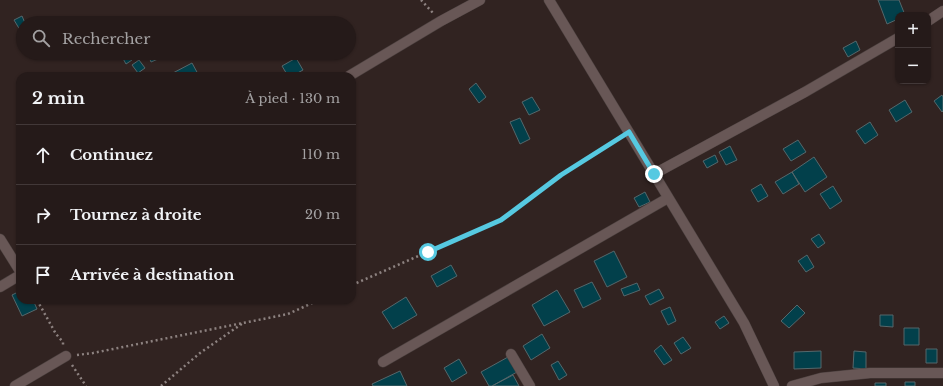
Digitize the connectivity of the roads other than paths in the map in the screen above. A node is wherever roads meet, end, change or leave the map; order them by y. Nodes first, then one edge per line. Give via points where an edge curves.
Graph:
1 (480, 0) edge
2 (549, 0) edge
3 (943, 11) edge
4 (931, 19) edge
5 (895, 40) edge
6 (356, 72) edge
7 (654, 174) junction
8 (668, 198) junction
9 (0, 239) edge
10 (16, 265) edge
11 (16, 277) edge
12 (0, 287) edge
13 (511, 354) dead end
14 (66, 356) road end
15 (383, 362) dead end
16 (943, 373) edge
17 (16, 386) edge
18 (530, 386) edge
19 (774, 386) edge
20 (792, 386) edge

1 - 6 street
2 - 7 street
3 - 4 street
5 - 7 street
7 - 8 street
8 - 15 street
8 - 19 street via 744,323
9 - 10 street
11 - 12 street
13 - 18 street
14 - 17 street
16 - 20 street via 870,373 821,378

